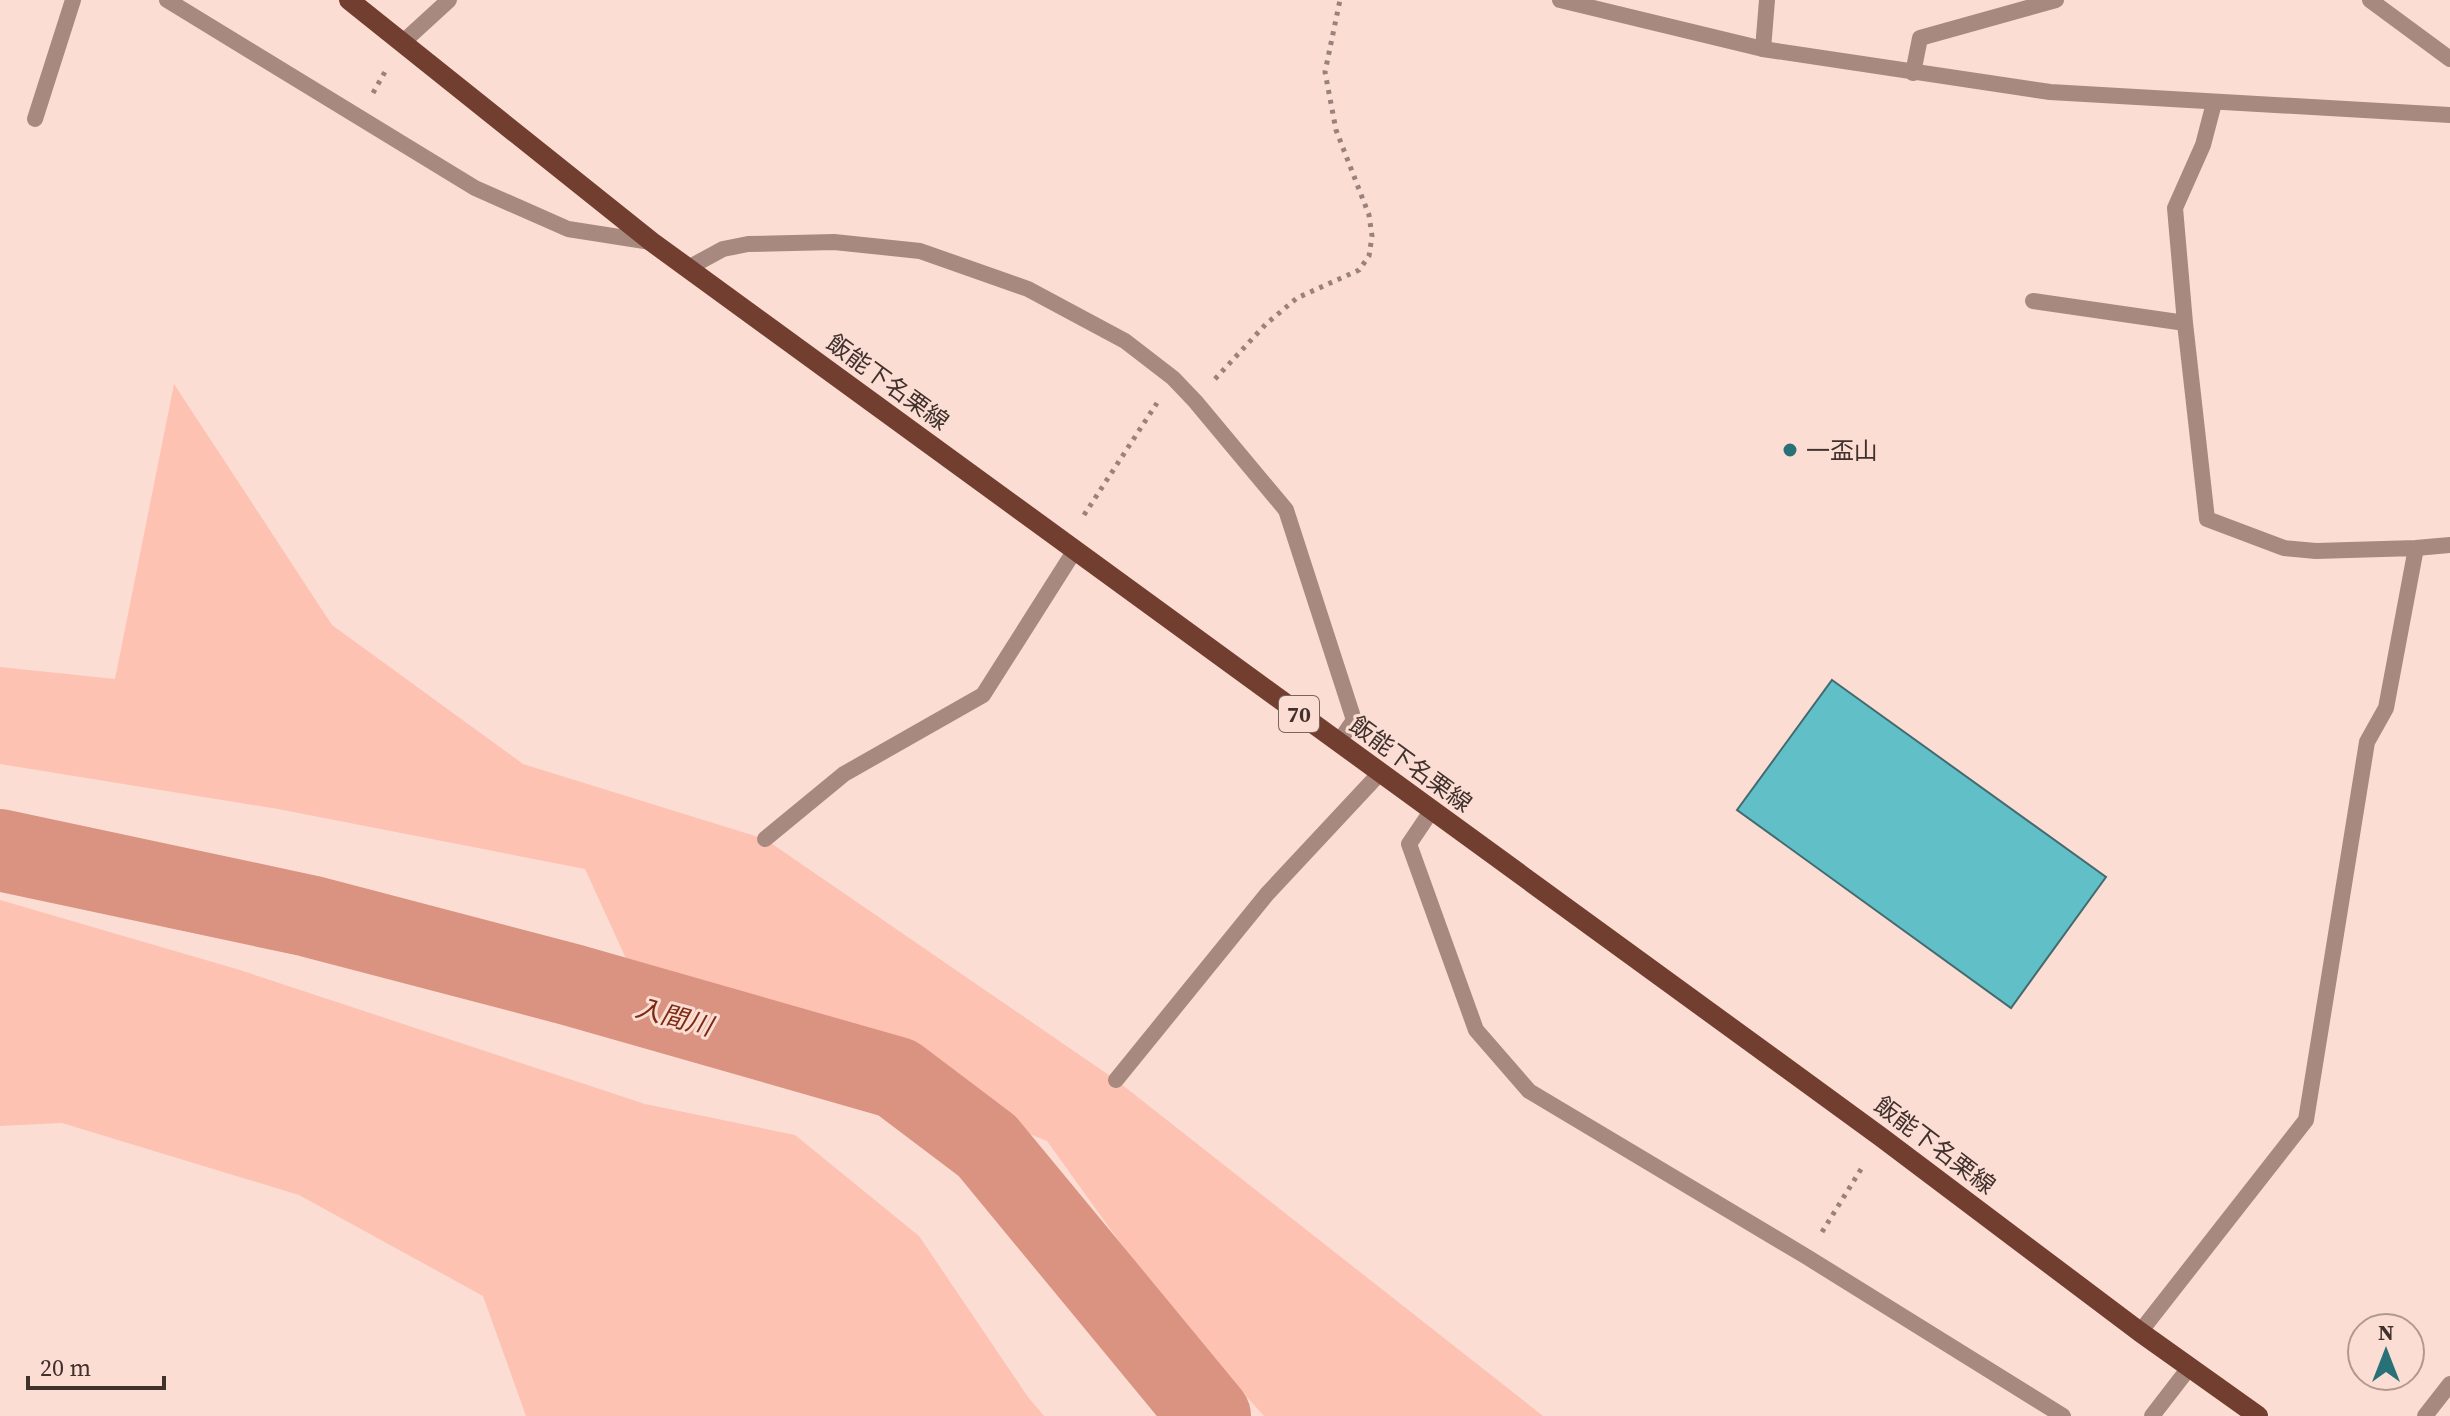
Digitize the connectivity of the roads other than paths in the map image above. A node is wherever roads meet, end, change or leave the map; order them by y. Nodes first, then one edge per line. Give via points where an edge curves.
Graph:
1 (73, 0) edge
2 (167, 0) edge
3 (349, 0) edge
4 (449, 0) edge
5 (1560, 0) edge
6 (1767, 0) edge
7 (2056, 0) edge
8 (2370, 0) edge
9 (402, 43) junction
10 (1763, 49) junction
11 (2450, 59) edge
12 (1913, 73) junction
13 (2214, 103) junction
14 (2450, 115) edge
15 (35, 119) dead end
16 (652, 242) junction
17 (688, 268) junction
18 (2033, 301) dead end
19 (2185, 323) junction
20 (2450, 545) edge
21 (1070, 546) junction
22 (2416, 548) junction
23 (1338, 743) junction
24 (1380, 773) junction
25 (1432, 810) junction
26 (765, 839) dead end
27 (1116, 1080) dead end
28 (2140, 1332) junction
29 (2189, 1368) junction
30 (2450, 1384) edge
31 (2063, 1416) edge
32 (2152, 1416) edge
33 (2258, 1416) edge
34 (2425, 1416) edge

1 - 15 street
2 - 16 street via 475,188 568,229
3 - 9 main road, 飯能下名栗線 / 70
4 - 9 street
5 - 10 street
6 - 10 street
7 - 12 street via 1920,38
8 - 11 street
9 - 16 main road, 飯能下名栗線 / 70
10 - 12 street
12 - 13 street via 2050,92
13 - 14 street
13 - 19 street via 2203,145 2175,208
16 - 17 main road, 飯能下名栗線 / 70
17 - 21 main road, 飯能下名栗線 / 70
17 - 23 street via 723,249 748,244 834,242 920,251 1028,289 1125,341 1195,401 1286,510 1354,720
18 - 19 street
19 - 22 street via 2207,519 2284,548
20 - 22 street
21 - 23 main road, 飯能下名栗線 / 70
21 - 26 street via 983,695 844,774
22 - 28 street via 2386,708 2367,742 2306,1120
23 - 24 main road, 飯能下名栗線 / 70
24 - 25 main road, 飯能下名栗線 / 70
24 - 27 street via 1267,894
25 - 28 main road, 飯能下名栗線 / 70
25 - 31 street via 1409,844 1476,1030 1529,1091
28 - 29 main road, 飯能下名栗線 / 70
29 - 32 street
29 - 33 main road, 飯能下名栗線 / 70
30 - 34 street

